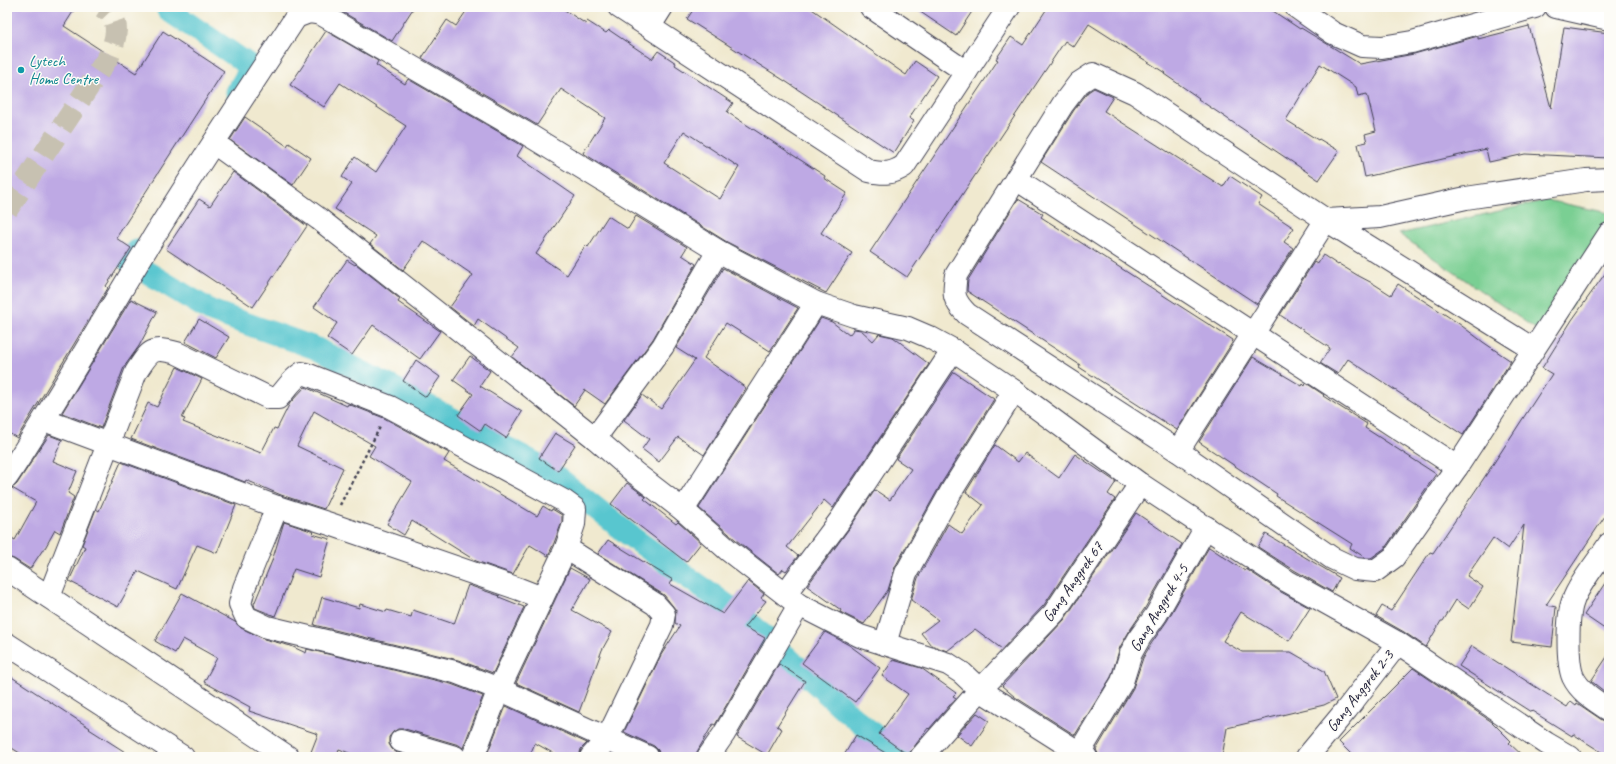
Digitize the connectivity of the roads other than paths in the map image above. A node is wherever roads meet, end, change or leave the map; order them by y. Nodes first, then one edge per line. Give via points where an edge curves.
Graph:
1 (619, 7) edge
2 (662, 7) edge
3 (871, 7) edge
4 (1009, 7) edge
5 (1296, 7) edge
6 (1535, 7) edge
7 (1556, 7) edge
8 (1609, 18) edge
9 (650, 26) junction
10 (966, 72) junction
11 (214, 143) junction
12 (1016, 179) junction
13 (1609, 179) edge
14 (1326, 220) junction
15 (1609, 234) edge
16 (718, 251) junction
17 (816, 303) junction
18 (1253, 334) junction
19 (1533, 349) junction
20 (953, 350) junction
21 (1014, 391) junction
22 (44, 420) junction
23 (595, 438) junction
24 (107, 445) junction
25 (1178, 451) junction
26 (1457, 467) junction
27 (7, 477) edge
28 (1140, 484) junction
29 (276, 507) junction
30 (683, 510) junction
31 (1206, 527) junction
32 (566, 548) junction
33 (1605, 558) edge
34 (7, 569) edge
35 (49, 597) junction
36 (542, 598) junction
37 (792, 600) junction
38 (1398, 643) junction
39 (7, 644) edge
40 (885, 644) junction
41 (499, 689) junction
42 (980, 690) junction
43 (1609, 710) edge
44 (607, 739) junction
45 (400, 741) dead end
46 (927, 749) edge
47 (1541, 750) edge
48 (1082, 755) edge
49 (183, 757) edge
50 (288, 757) edge
51 (455, 757) edge
52 (473, 757) edge
53 (591, 757) edge
54 (648, 757) edge
55 (708, 757) edge
56 (1307, 757) edge
57 (1570, 757) edge

1 - 9 street
2 - 9 street
3 - 10 street
4 - 10 street
5 - 6 street via 1333,33 1362,46 1382,47 1412,42
7 - 8 street
9 - 10 street via 870,171 884,174 895,172 904,166
11 - 16 street via 296,18 308,12 321,14 524,132
11 - 22 street via 150,242
11 - 23 street via 319,220
12 - 14 street via 1063,104 1079,83 1093,74 1135,93
12 - 18 street
12 - 25 street via 956,275 954,291 957,304 967,314
13 - 14 street via 1586,180 1466,198 1380,217
14 - 18 street
14 - 19 street
15 - 19 street
16 - 17 street
16 - 23 street via 663,346
17 - 20 street via 854,316 908,328
17 - 30 street
18 - 25 street
18 - 26 street
19 - 26 street
20 - 21 street
20 - 37 street via 841,519
21 - 28 street
21 - 40 street via 952,490 906,573
22 - 24 street
22 - 27 street
23 - 30 street
24 - 29 street
24 - 32 street via 136,372 148,354 156,349 177,352 269,398 278,398 295,377 302,373 390,407 564,500 575,509 574,524
24 - 35 street
25 - 26 street via 1332,558 1355,569 1375,571 1394,557
28 - 31 street
28 - 42 street, Gang Anggrek 67 via 1054,613
29 - 36 street via 519,588
29 - 41 street via 244,588 240,604 246,617 267,627 455,672
30 - 37 street via 728,550
31 - 38 street via 1287,581
31 - 48 street, Gang Anggrek 4-5 via 1156,615 1131,653 1122,682
32 - 36 street
32 - 44 street via 655,604 664,614 662,625
33 - 43 street via 1584,581 1572,601 1568,631 1573,677 1583,692
34 - 35 street
35 - 50 street
36 - 41 street
37 - 40 street via 860,636
37 - 55 street via 786,628
38 - 47 street
38 - 56 street, Gang Anggrek 2-3
39 - 49 street
40 - 42 street via 948,664
41 - 44 street
41 - 52 street
42 - 46 street, Gang Anggrek 67
42 - 48 street
44 - 53 street
44 - 54 street
45 - 51 street
47 - 57 street

